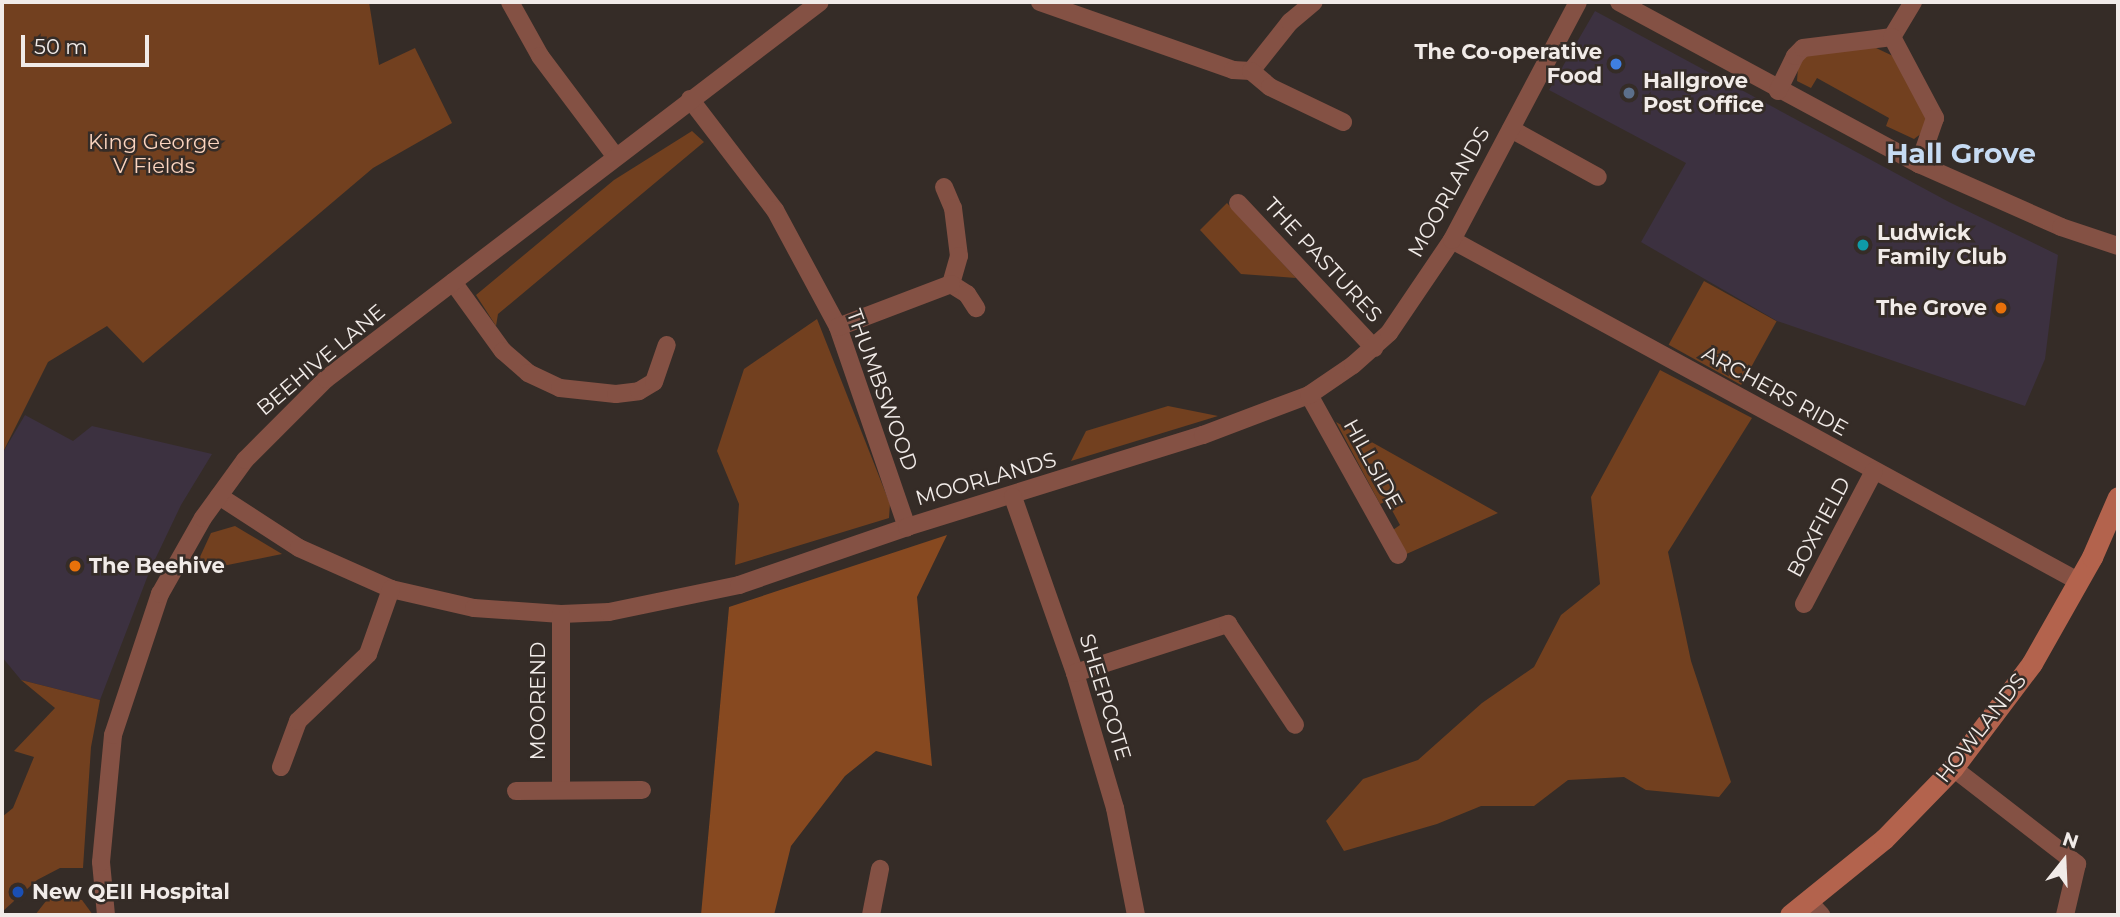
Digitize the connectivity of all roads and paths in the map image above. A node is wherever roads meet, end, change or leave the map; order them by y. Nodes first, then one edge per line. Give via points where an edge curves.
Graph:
1 (510, 2) edge
2 (820, 2) edge
3 (1040, 2) edge
4 (1314, 2) edge
5 (1578, 2) edge
6 (1619, 2) edge
7 (1913, 2) edge
8 (1892, 37) junction
9 (1251, 71) junction
10 (1778, 91) junction
11 (690, 99) junction
12 (1343, 122) dead end
13 (1511, 129) junction
14 (615, 156) junction
15 (1919, 164) junction
16 (1598, 177) dead end
17 (944, 187) dead end
18 (1238, 203) dead end
19 (1452, 240) junction
20 (2118, 246) edge
21 (453, 282) junction
22 (951, 284) junction
23 (976, 308) dead end
24 (838, 327) junction
25 (667, 345) dead end
26 (1374, 348) junction
27 (1309, 395) junction
28 (1874, 471) junction
29 (219, 496) junction
30 (1013, 497) junction
31 (2118, 497) edge
32 (907, 527) junction
33 (1398, 555) dead end
34 (2078, 581) junction
35 (391, 589) junction
36 (1804, 604) dead end
37 (561, 614) junction
38 (1075, 673) junction
39 (1295, 725) dead end
40 (281, 767) dead end
41 (1953, 768) junction
42 (561, 788) junction
43 (642, 790) dead end
44 (516, 791) dead end
45 (880, 870) dead end
46 (1815, 909) edge
47 (106, 915) edge
48 (871, 915) edge
49 (1136, 915) edge
50 (1790, 915) edge
51 (2065, 915) edge

1 - 14 street via 540,56
2 - 11 street, BEEHIVE LANE
3 - 9 street via 1233,70
4 - 9 street via 1290,22
5 - 13 street, MOORLANDS
6 - 10 street
7 - 8 street
8 - 10 street via 1803,48 1794,56
8 - 15 street via 1935,118
9 - 12 street via 1270,87
10 - 15 street
11 - 14 street, BEEHIVE LANE
11 - 24 street, THUMBSWOOD via 775,210
13 - 16 street
13 - 19 street, MOORLANDS
14 - 21 street, BEEHIVE LANE
15 - 20 street via 2061,227
17 - 22 street via 953,208 959,256
18 - 26 street, THE PASTURES
19 - 26 street, MOORLANDS via 1414,299
19 - 28 street, ARCHERS RIDE
21 - 25 street via 503,351 528,373 560,388 587,393 639,391 654,382
21 - 29 street, BEEHIVE LANE via 284,417
22 - 23 street via 967,294
22 - 24 street
24 - 32 street, THUMBSWOOD
26 - 27 street, MOORLANDS
27 - 30 street, MOORLANDS
27 - 33 street, HILLSIDE
28 - 34 street, ARCHERS RIDE
28 - 36 street, BOXFIELD
29 - 35 street, MOORLANDS via 299,548
29 - 47 street, BEEHIVE LANE via 160,594 113,734 101,862
30 - 32 street, MOORLANDS
30 - 38 street, SHEEPCOTE
31 - 34 street, HOWLANDS
32 - 37 street, MOORLANDS via 692,598 609,612
34 - 41 street, HOWLANDS via 2032,663
35 - 37 street, MOORLANDS via 474,608
35 - 40 street via 368,654 298,721
37 - 42 street, MOOREND
38 - 39 street via 1228,624
38 - 49 street, SHEEPCOTE via 1115,808
41 - 46 street, HOWLANDS
41 - 51 street via 2077,863
42 - 43 street, MOOREND
42 - 44 street, MOOREND
45 - 48 street
46 - 50 street, HOWLANDS

